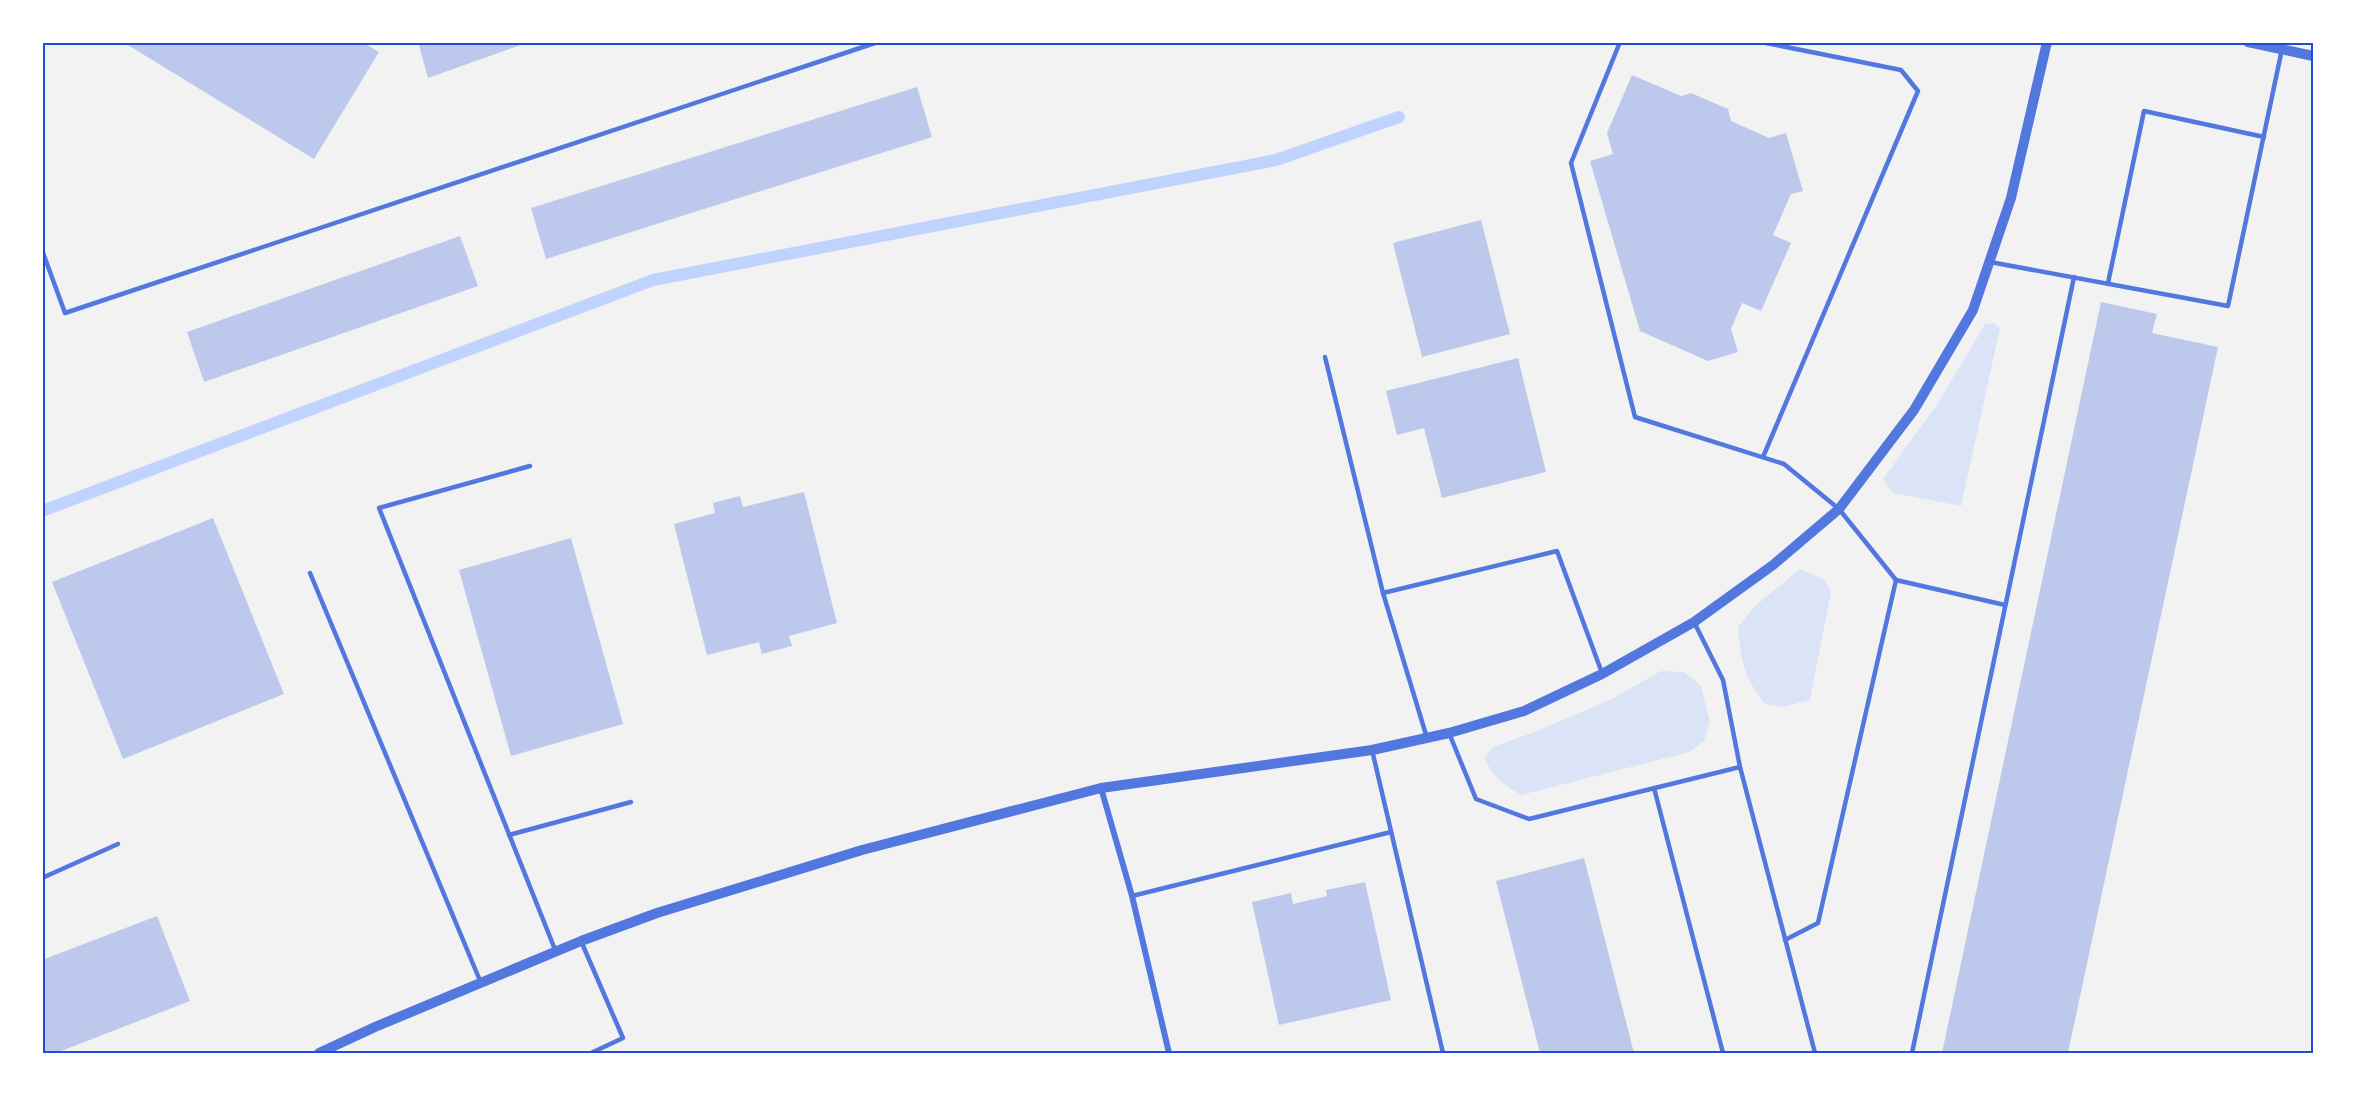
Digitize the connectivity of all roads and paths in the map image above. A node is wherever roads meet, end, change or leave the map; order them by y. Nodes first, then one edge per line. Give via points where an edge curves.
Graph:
1 (878, 42) edge
2 (1620, 42) edge
3 (1761, 42) edge
4 (2047, 42) edge
5 (2250, 42) edge
6 (2282, 49) junction
7 (2313, 56) edge
8 (2264, 137) junction
9 (42, 250) edge
10 (1989, 261) junction
11 (2074, 277) junction
12 (2108, 284) junction
13 (1325, 357) dead end
14 (1763, 457) junction
15 (530, 466) dead end
16 (1839, 509) junction
17 (310, 573) dead end
18 (1896, 580) junction
19 (1383, 593) junction
20 (2005, 605) junction
21 (1694, 622) junction
22 (1602, 674) junction
23 (1449, 734) junction
24 (1427, 738) junction
25 (1372, 750) junction
26 (1740, 767) junction
27 (1101, 788) junction
28 (1654, 788) junction
29 (631, 802) dead end
30 (1391, 832) junction
31 (509, 835) junction
32 (118, 844) dead end
33 (42, 878) edge
34 (1131, 896) junction
35 (1785, 940) junction
36 (581, 941) junction
37 (556, 952) junction
38 (481, 983) junction
39 (319, 1053) edge
40 (591, 1053) edge
41 (1169, 1053) edge
42 (1443, 1053) edge
43 (1723, 1053) edge
44 (1815, 1053) edge
45 (1912, 1053) edge

1 - 9 lane via 65,313
2 - 14 lane via 1571,164 1635,417
3 - 14 lane via 1901,70 1918,91
4 - 10 street via 2011,198
5 - 6 street
6 - 7 street
6 - 8 lane
8 - 12 lane via 2228,306
8 - 12 lane via 2144,111
10 - 11 lane
10 - 16 street via 1973,310 1914,410
11 - 12 lane
11 - 20 lane
13 - 19 lane
14 - 16 lane via 1784,464
15 - 31 lane via 379,508
16 - 18 lane
16 - 21 street via 1773,565
17 - 38 lane
18 - 20 lane
18 - 35 lane via 1818,923
19 - 22 lane via 1557,551
19 - 24 lane
20 - 45 lane
21 - 22 street
21 - 26 lane via 1724,680
22 - 23 street via 1524,711
23 - 24 street
23 - 28 lane via 1476,799 1529,819
24 - 25 street
25 - 27 street
25 - 30 lane
26 - 28 lane
26 - 35 lane
27 - 34 street
27 - 36 street via 862,850 657,913
28 - 43 lane
29 - 31 lane
30 - 34 lane
30 - 42 lane
31 - 37 lane
32 - 33 lane
34 - 41 street
35 - 44 lane
36 - 37 street
36 - 40 lane via 623,1038
37 - 38 street
38 - 39 street

